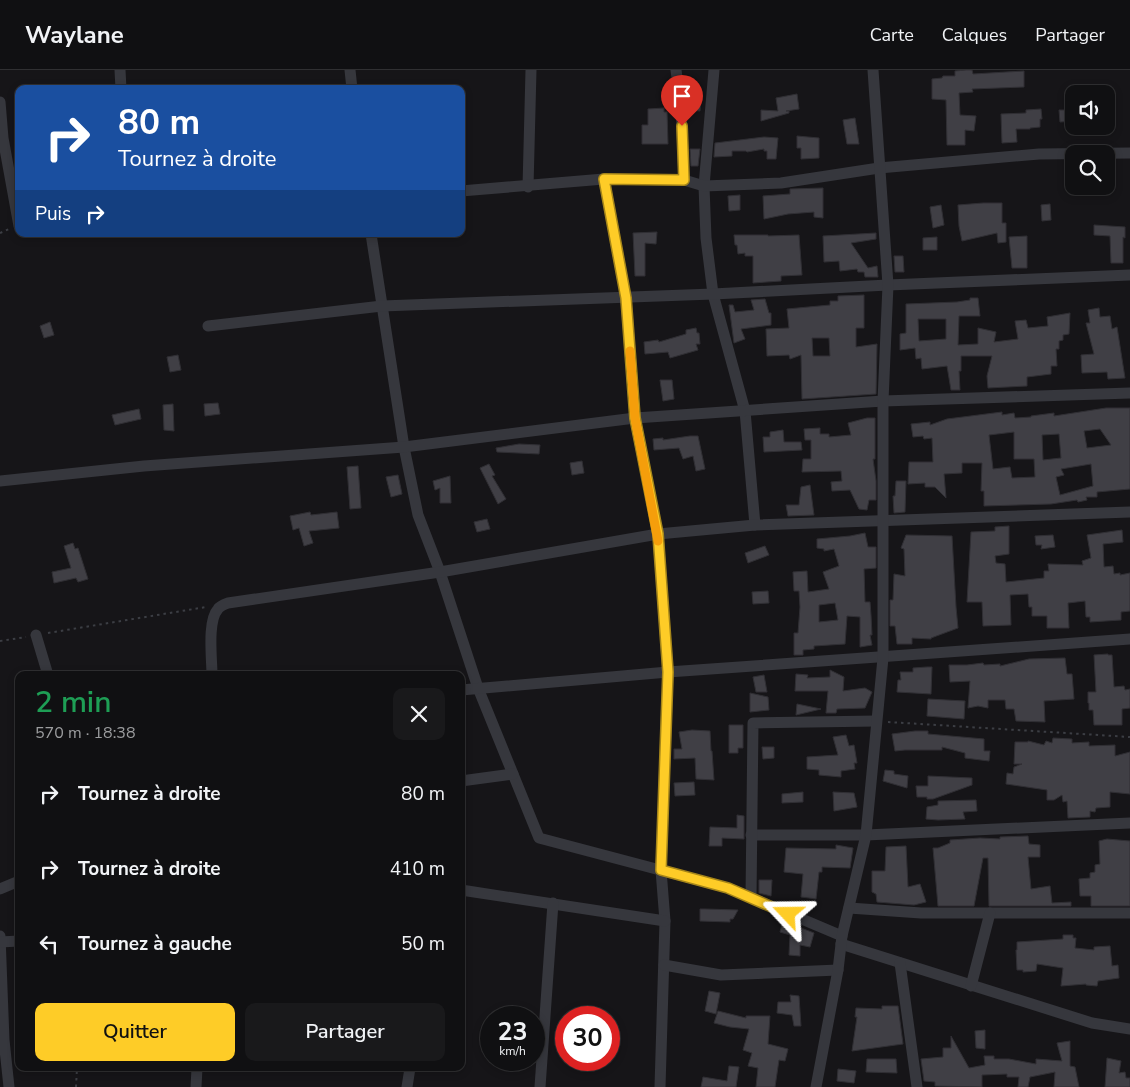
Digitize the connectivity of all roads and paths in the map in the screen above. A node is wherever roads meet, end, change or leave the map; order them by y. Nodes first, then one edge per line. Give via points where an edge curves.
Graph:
1 (120, 70) edge
2 (350, 70) edge
3 (531, 70) edge
4 (676, 70) edge
5 (714, 70) edge
6 (873, 70) edge
7 (121, 85) edge
8 (352, 85) edge
9 (0, 102) edge
10 (1130, 153) edge
11 (879, 168) junction
12 (604, 179) junction
13 (684, 180) junction
14 (704, 186) junction
15 (528, 187) junction
16 (465, 191) edge
17 (15, 204) edge
18 (371, 237) edge
19 (1130, 274) edge
20 (888, 285) junction
21 (713, 294) junction
22 (626, 298) junction
23 (382, 306) junction
24 (208, 326) dead end
25 (1130, 393) edge
26 (883, 401) junction
27 (745, 410) junction
28 (635, 418) junction
29 (404, 447) junction
30 (0, 481) edge
31 (1130, 512) edge
32 (883, 520) junction
33 (755, 525) junction
34 (658, 534) junction
35 (440, 572) junction
36 (209, 606) dead end
37 (36, 635) junction
38 (1130, 639) edge
39 (0, 641) edge
40 (883, 658) junction
41 (47, 671) edge
42 (212, 671) edge
43 (668, 672) junction
44 (478, 688) junction
45 (465, 690) edge
46 (876, 721) junction
47 (1130, 737) edge
48 (512, 774) junction
49 (465, 780) edge
50 (1130, 823) edge
51 (751, 835) junction
52 (866, 835) junction
53 (661, 870) junction
54 (15, 883) edge
55 (0, 889) edge
56 (465, 891) edge
57 (751, 898) junction
58 (553, 903) junction
59 (849, 908) junction
60 (990, 913) junction
61 (1130, 913) edge
62 (665, 921) junction
63 (0, 940) edge
64 (842, 940) junction
65 (15, 941) edge
66 (900, 963) junction
67 (664, 965) junction
68 (838, 970) junction
69 (971, 986) junction
70 (1130, 1029) edge
71 (77, 1071) edge
72 (197, 1071) edge
73 (409, 1071) edge
74 (10, 1087) edge
75 (76, 1087) edge
76 (196, 1087) edge
77 (406, 1087) edge
78 (540, 1087) edge
79 (660, 1087) edge
80 (816, 1087) edge
81 (917, 1087) edge

1 - 7 street
2 - 8 street
3 - 15 street
4 - 13 street
5 - 14 street
6 - 11 street
9 - 17 street
10 - 11 street via 1039,154
11 - 14 street via 781,183
11 - 20 street
12 - 13 street
12 - 15 street
12 - 22 street
13 - 14 street
14 - 21 street
15 - 16 street
18 - 23 street
19 - 20 street
20 - 21 street
20 - 26 street
21 - 22 street
21 - 27 street
22 - 23 street
22 - 28 street
23 - 24 street
23 - 29 street
25 - 26 street
26 - 27 street
26 - 32 street
27 - 28 street
27 - 33 street
28 - 29 street
28 - 34 street
29 - 30 street via 144,466
29 - 35 street via 418,515
31 - 32 street
32 - 33 street
32 - 40 street
33 - 34 street
34 - 35 street
34 - 43 street
35 - 42 street via 228,603 218,608 213,622
35 - 44 street
36 - 37 path
37 - 39 path
37 - 41 street
38 - 40 street
40 - 43 street
40 - 46 street
43 - 44 street
43 - 53 street
44 - 45 street
44 - 48 street
46 - 47 path
46 - 51 street via 752,723
46 - 52 street
48 - 49 street
48 - 53 street via 539,838
50 - 52 street
51 - 52 street
51 - 57 street
52 - 59 street
53 - 57 street via 728,888
53 - 62 street
54 - 55 street
56 - 58 street
57 - 64 street
58 - 62 street
58 - 78 street
59 - 60 street
59 - 64 street
60 - 61 street
60 - 69 street
62 - 67 street
63 - 65 street
63 - 74 street via 4,1040
64 - 66 street
64 - 68 street
66 - 69 street
66 - 81 street
67 - 68 street via 721,975
67 - 79 street
68 - 80 street
69 - 70 street via 1092,1023
71 - 75 path
72 - 76 street
73 - 77 street

